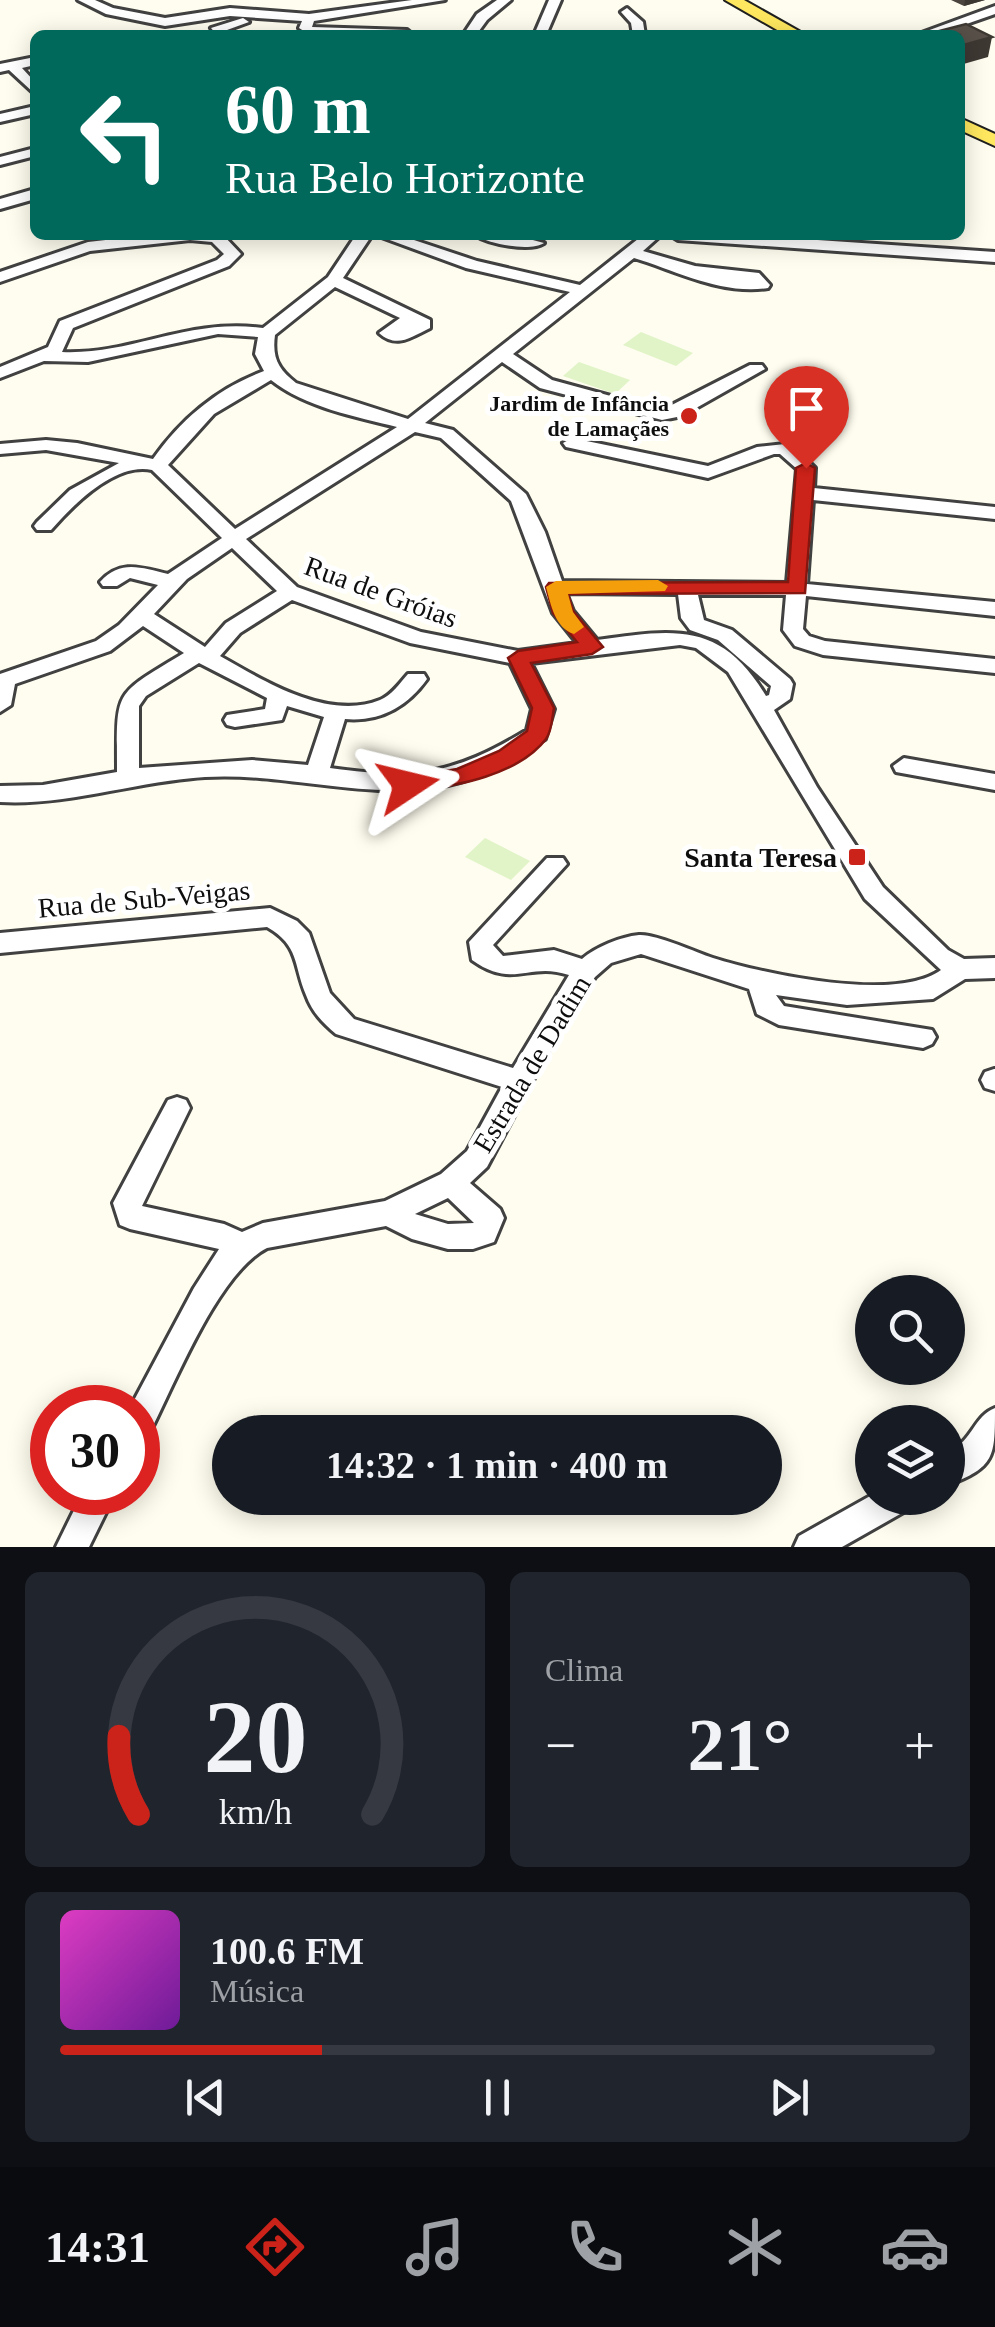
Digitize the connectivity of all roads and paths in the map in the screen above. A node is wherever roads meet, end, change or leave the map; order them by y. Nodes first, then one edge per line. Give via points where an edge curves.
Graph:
1 (84, 0) edge
2 (178, 0) edge
3 (440, 0) edge
4 (505, 0) edge
5 (555, 0) edge
6 (715, 0) edge
7 (733, 0) edge
8 (995, 10) edge
9 (627, 12) dead end
10 (270, 15) junction
11 (165, 22) junction
12 (995, 22) edge
13 (306, 27) edge
14 (159, 30) edge
15 (219, 30) edge
16 (349, 30) edge
17 (473, 30) edge
18 (543, 30) edge
19 (638, 30) edge
20 (771, 30) edge
21 (789, 30) edge
22 (937, 30) edge
23 (965, 32) edge
24 (6, 67) edge
25 (30, 86) edge
26 (30, 111) edge
27 (0, 118) edge
28 (965, 126) edge
29 (965, 136) edge
30 (995, 142) edge
31 (995, 151) edge
32 (30, 153) edge
33 (0, 161) edge
34 (30, 195) edge
35 (0, 204) edge
36 (153, 240) edge
37 (219, 240) edge
38 (361, 240) edge
39 (399, 240) edge
40 (525, 240) edge
41 (648, 240) edge
42 (750, 240) edge
43 (536, 244) dead end
44 (634, 253) junction
45 (995, 257) edge
46 (694, 271) dead end
47 (0, 276) edge
48 (334, 280) junction
49 (585, 291) junction
50 (412, 318) dead end
51 (267, 333) junction
52 (503, 355) junction
53 (46, 356) junction
54 (756, 369) dead end
55 (0, 373) edge
56 (273, 373) junction
57 (411, 425) junction
58 (572, 443) dead end
59 (0, 449) edge
60 (150, 464) junction
61 (805, 493) junction
62 (995, 513) edge
63 (44, 526) dead end
64 (232, 537) junction
65 (170, 581) junction
66 (110, 582) dead end
67 (688, 586) junction
68 (556, 587) junction
69 (798, 589) junction
70 (290, 592) junction
71 (995, 609) edge
72 (142, 616) junction
73 (592, 647) junction
74 (203, 656) junction
75 (518, 658) junction
76 (995, 666) edge
77 (416, 680) dead end
78 (279, 694) junction
79 (0, 705) edge
80 (762, 707) junction
81 (336, 713) junction
82 (234, 720) dead end
83 (904, 766) dead end
84 (316, 776) junction
85 (128, 778) junction
86 (995, 782) edge
87 (0, 794) edge
88 (555, 864) dead end
89 (0, 943) edge
90 (949, 963) junction
91 (995, 968) edge
92 (586, 970) junction
93 (760, 983) junction
94 (923, 1037) dead end
95 (519, 1081) junction
96 (177, 1108) dead end
97 (451, 1183) junction
98 (389, 1213) junction
99 (240, 1247) junction
100 (158, 1385) edge
101 (995, 1423) edge
102 (965, 1461) edge
103 (88, 1515) edge
104 (867, 1515) edge
105 (72, 1547) edge
106 (810, 1547) edge

1 - 11 street
2 - 11 street
3 - 13 street
4 - 17 street
5 - 18 street
6 - 20 main road
7 - 21 main road
8 - 22 street
9 - 19 street
10 - 11 street via 230,12
10 - 13 street
10 - 15 street
11 - 14 street
12 - 23 street
13 - 16 street
24 - 25 street
26 - 27 street
28 - 30 main road
29 - 31 main road
32 - 33 street
34 - 35 street
36 - 47 street via 88,247
37 - 53 street via 233,254 223,263 66,325
38 - 48 street
39 - 49 street
40 - 43 street
41 - 44 street
42 - 45 street
44 - 46 street
44 - 49 street
48 - 50 street
48 - 51 street
49 - 52 street
51 - 53 street via 214,329 84,358
51 - 56 street via 264,354
52 - 54 street via 546,384 662,415
52 - 57 street
53 - 55 street
56 - 57 street via 330,404
56 - 60 street via 197,420
57 - 64 street
57 - 68 street via 447,434 519,498
58 - 61 street via 708,472 759,450 785,449 806,468
59 - 60 street via 46,445
60 - 63 street via 86,485
60 - 64 street, Rua de Gróias
61 - 62 street
61 - 69 street
64 - 65 street
64 - 70 street, Rua de Gróias
65 - 66 street via 127,571
65 - 72 street
67 - 68 street
67 - 69 street
67 - 80 street via 697,625 726,635 782,684 779,699
68 - 73 street via 563,613
69 - 71 street
69 - 76 street via 793,630 802,641
70 - 74 street
70 - 75 street, Rua de Gróias via 417,638
72 - 74 street
72 - 79 street via 87,654 23,668 5,680
73 - 75 street, Rua de Gróias
73 - 80 street, Rua de Gróias via 650,639 704,643 734,667
74 - 78 street
74 - 85 street via 138,691 128,705
75 - 84 street via 543,719 537,734 507,756 461,776 408,785
77 - 81 street via 398,704 361,715
78 - 81 street
78 - 82 street via 274,715
80 - 90 street, Rua de Gróias via 874,893
81 - 84 street
83 - 86 street
84 - 85 street via 210,768
85 - 87 street
88 - 92 street via 481,942 481,954 499,966 554,960
89 - 95 street, Rua de Sub-Veigas via 270,918 304,941 314,992 345,1027
90 - 91 street
90 - 93 street, Estrada de Dadim via 933,989 909,994 847,995
92 - 93 street, Estrada de Dadim via 602,956 640,944
92 - 95 street, Estrada de Dadim
93 - 94 street via 766,1007 780,1015
95 - 97 street, Estrada de Dadim via 477,1160
96 - 99 street via 128,1203 130,1216 224,1237
97 - 98 street, Estrada de Dadim
97 - 98 street via 490,1218 484,1233 450,1236
98 - 99 street, Estrada de Dadim via 262,1236
99 - 100 street
101 - 102 street via 977,1454
103 - 105 street
104 - 106 street

